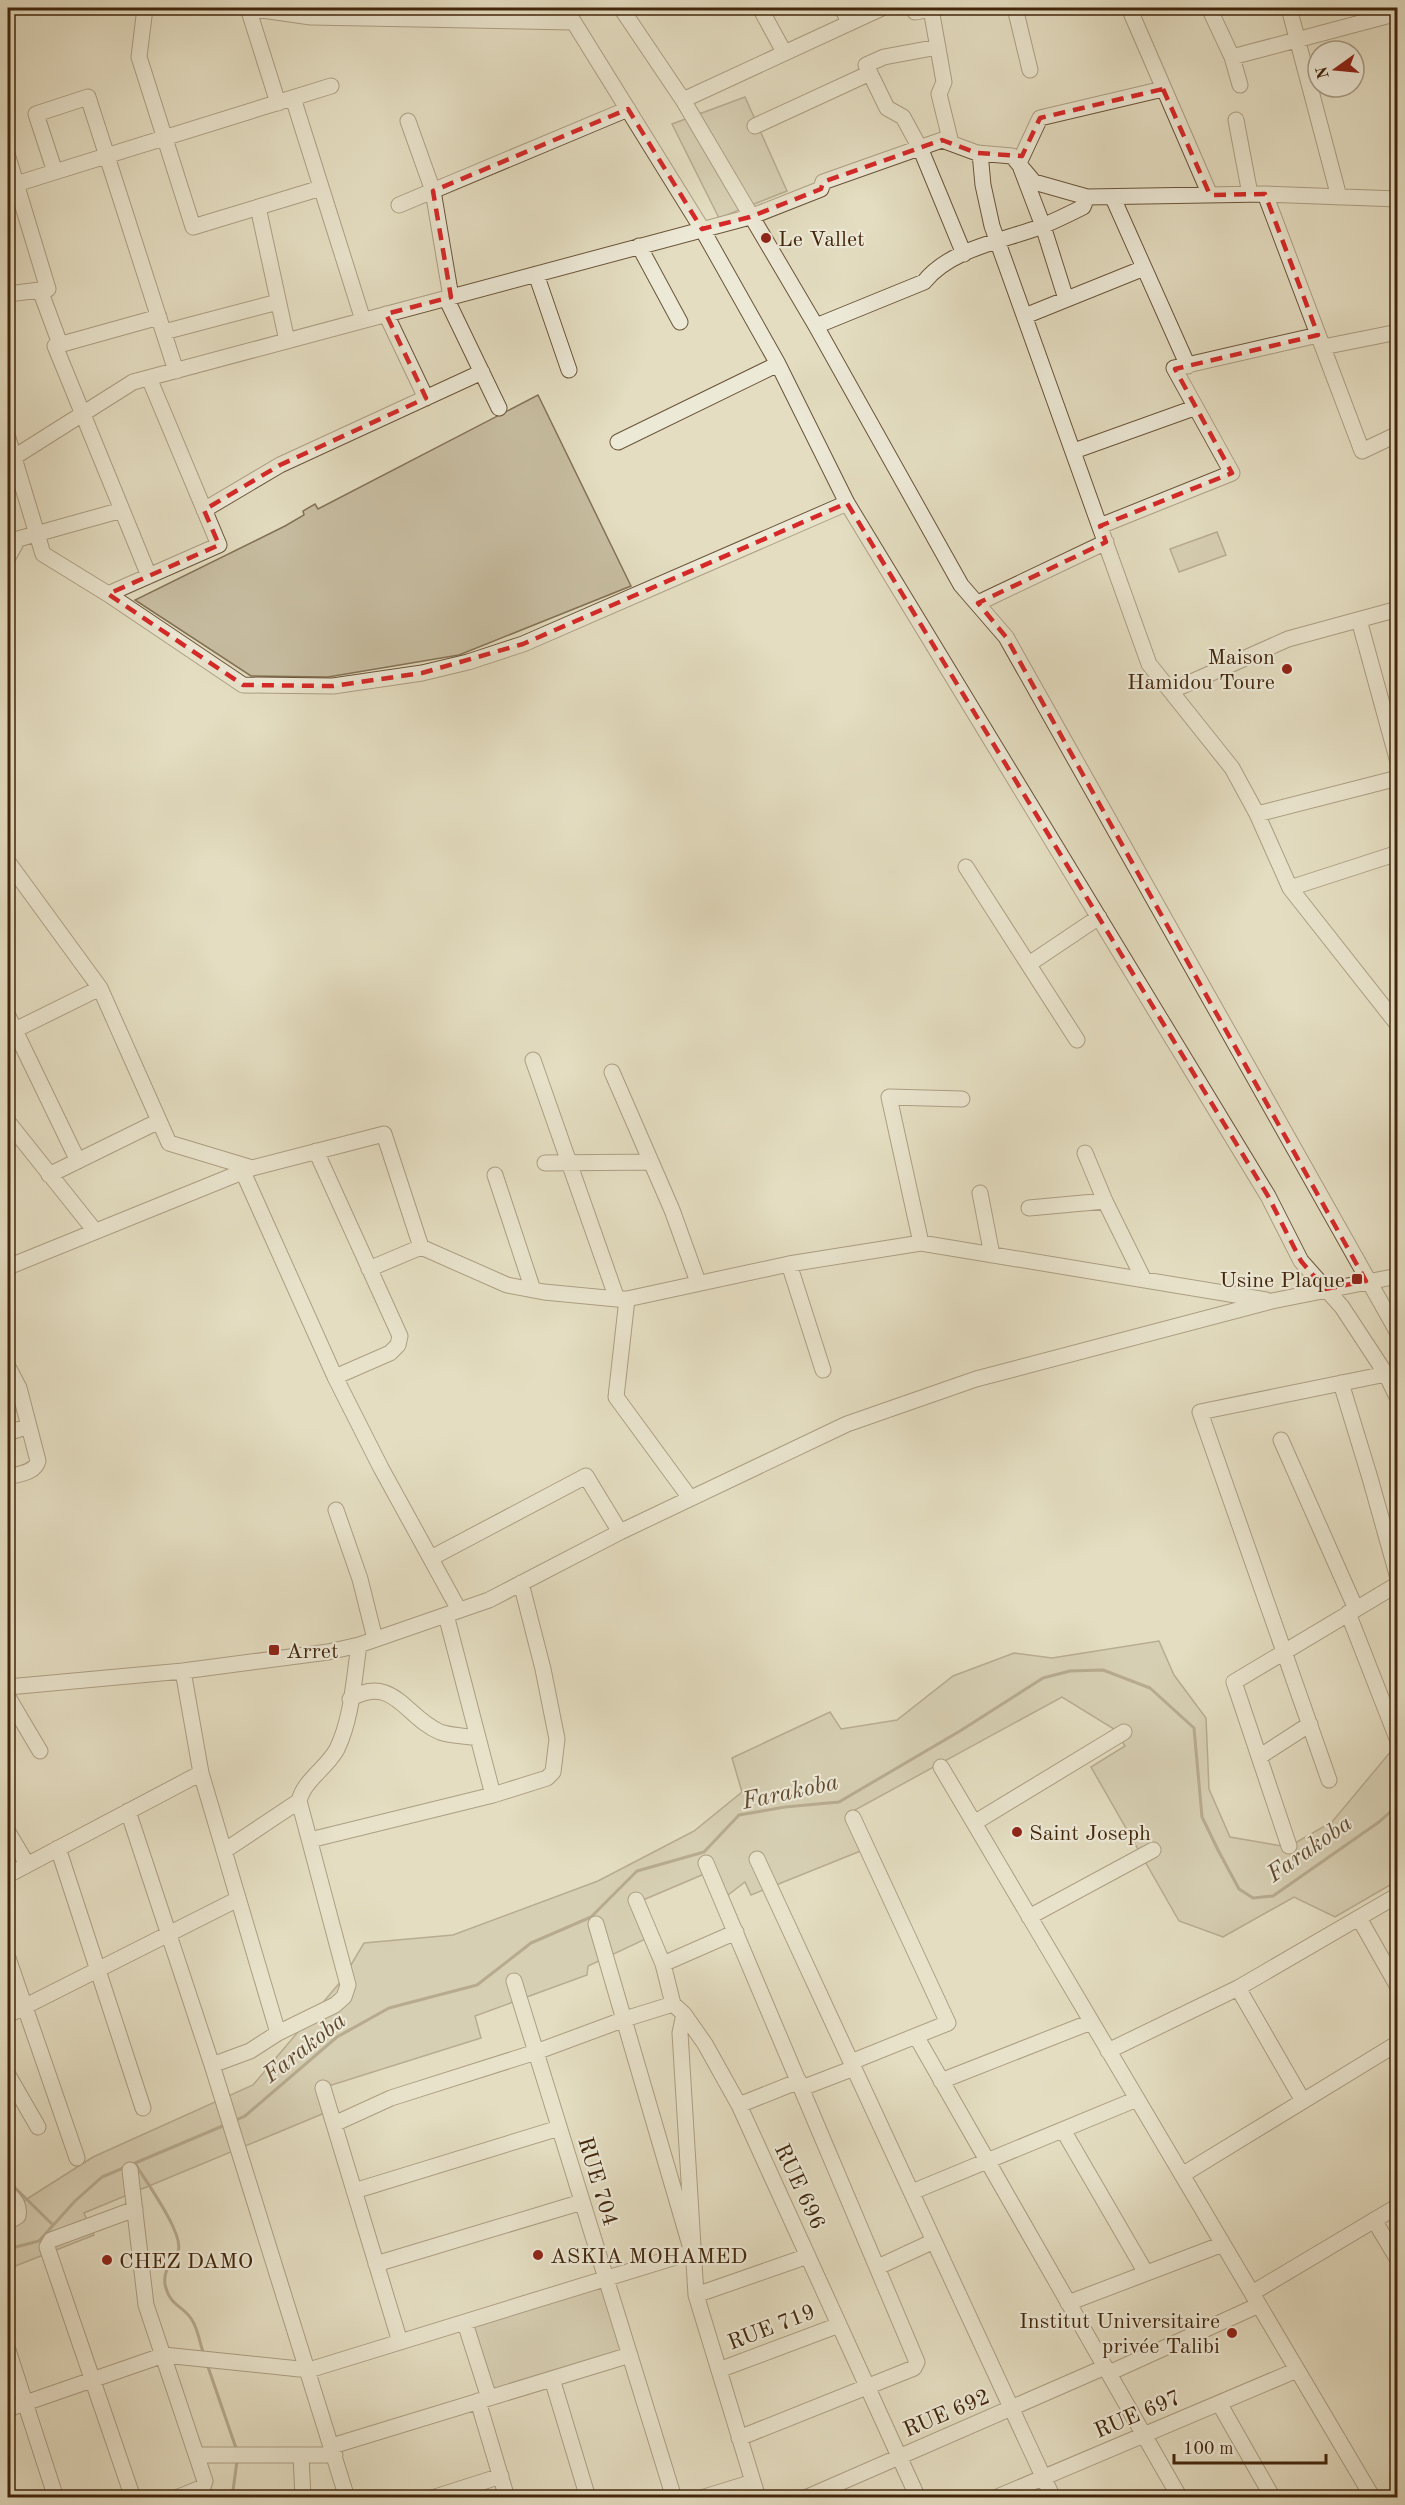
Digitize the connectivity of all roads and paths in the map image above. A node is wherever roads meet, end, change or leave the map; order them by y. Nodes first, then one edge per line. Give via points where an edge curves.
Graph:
1 (145, 8) edge
2 (248, 8) edge
3 (565, 8) edge
4 (621, 8) edge
5 (759, 8) edge
6 (882, 8) edge
7 (912, 8) edge
8 (934, 8) edge
9 (1015, 8) edge
10 (1129, 8) edge
11 (1209, 8) edge
12 (1289, 8) edge
13 (441, 14) edge
14 (1398, 14) edge
15 (846, 15) edge
16 (573, 22) junction
17 (1297, 39) junction
18 (938, 46) junction
19 (784, 52) junction
20 (1232, 57) junction
21 (1030, 70) dead end
22 (870, 74) junction
23 (1240, 85) dead end
24 (332, 86) dead end
25 (1163, 89) junction
26 (293, 98) junction
27 (682, 100) junction
28 (278, 103) junction
29 (628, 110) junction
30 (1236, 120) dead end
31 (408, 122) dead end
32 (755, 126) dead end
33 (165, 138) junction
34 (951, 143) junction
35 (919, 147) junction
36 (980, 153) junction
37 (107, 156) junction
38 (8, 157) edge
39 (1019, 163) junction
40 (55, 172) junction
41 (16, 184) junction
42 (321, 188) junction
43 (433, 191) junction
44 (1257, 194) junction
45 (1210, 195) junction
46 (1087, 197) junction
47 (1339, 197) junction
48 (1113, 198) junction
49 (1398, 199) edge
50 (399, 205) dead end
51 (258, 207) junction
52 (750, 217) junction
53 (1043, 226) junction
54 (702, 229) junction
55 (998, 242) junction
56 (639, 246) junction
57 (964, 254) junction
58 (1144, 267) junction
59 (536, 274) junction
60 (40, 290) junction
61 (8, 294) edge
62 (449, 297) junction
63 (1066, 299) junction
64 (278, 302) junction
65 (386, 314) junction
66 (1024, 316) junction
67 (159, 317) junction
68 (363, 320) junction
69 (680, 322) dead end
70 (816, 326) junction
71 (164, 332) junction
72 (1398, 332) edge
73 (287, 341) junction
74 (1320, 341) junction
75 (60, 344) junction
76 (778, 364) junction
77 (1188, 366) junction
78 (569, 370) dead end
79 (176, 371) junction
80 (482, 372) junction
81 (149, 378) junction
82 (426, 398) junction
83 (499, 408) dead end
84 (1194, 408) junction
85 (83, 414) junction
86 (1398, 434) edge
87 (8, 438) edge
88 (618, 442) dead end
89 (1074, 451) junction
90 (10, 459) edge
91 (847, 503) junction
92 (122, 510) junction
93 (204, 510) junction
94 (1100, 526) junction
95 (37, 533) junction
96 (1106, 542) junction
97 (8, 557) edge
98 (149, 576) junction
99 (108, 594) junction
100 (978, 603) junction
101 (1398, 609) edge
102 (1359, 620) junction
103 (1171, 691) junction
104 (1398, 762) edge
105 (1398, 778) edge
106 (1257, 814) junction
107 (1398, 853) edge
108 (8, 862) edge
109 (966, 867) dead end
110 (1290, 888) junction
111 (1099, 917) junction
112 (1029, 964) junction
113 (100, 988) junction
114 (8, 1016) edge
115 (1398, 1025) edge
116 (15, 1030) junction
117 (1077, 1040) dead end
118 (533, 1060) dead end
119 (612, 1072) dead end
120 (962, 1099) dead end
121 (159, 1121) junction
122 (8, 1122) edge
123 (316, 1151) junction
124 (1085, 1153) dead end
125 (78, 1161) junction
126 (651, 1162) junction
127 (545, 1163) dead end
128 (569, 1163) junction
129 (247, 1170) junction
130 (50, 1175) junction
131 (495, 1175) dead end
132 (980, 1193) dead end
133 (1105, 1202) junction
134 (1029, 1208) dead end
135 (95, 1231) junction
136 (921, 1243) junction
137 (421, 1247) junction
138 (992, 1255) junction
139 (789, 1264) junction
140 (8, 1267) edge
141 (369, 1269) junction
142 (1398, 1276) edge
143 (1144, 1280) junction
144 (1366, 1281) junction
145 (698, 1282) junction
146 (1325, 1289) junction
147 (533, 1290) junction
148 (622, 1299) junction
149 (1272, 1301) junction
150 (1398, 1333) edge
151 (8, 1367) edge
152 (823, 1370) dead end
153 (1386, 1374) junction
154 (335, 1377) junction
155 (1341, 1383) junction
156 (1398, 1399) edge
157 (29, 1426) junction
158 (8, 1433) edge
159 (1281, 1440) dead end
160 (8, 1477) edge
161 (690, 1498) junction
162 (336, 1510) dead end
163 (620, 1532) junction
164 (431, 1558) junction
165 (1398, 1578) edge
166 (521, 1583) junction
167 (1398, 1584) edge
168 (1352, 1611) junction
169 (452, 1613) junction
170 (375, 1639) junction
171 (359, 1645) junction
172 (1285, 1651) junction
173 (183, 1671) junction
174 (8, 1687) edge
175 (8, 1697) edge
176 (350, 1699) junction
177 (1310, 1724) junction
178 (1124, 1732) dead end
179 (478, 1738) junction
180 (1398, 1741) edge
181 (40, 1751) dead end
182 (1259, 1757) junction
183 (941, 1767) dead end
184 (201, 1773) junction
185 (1329, 1780) dead end
186 (493, 1795) junction
187 (299, 1801) junction
188 (128, 1812) junction
189 (853, 1818) dead end
190 (974, 1823) junction
191 (8, 1832) edge
192 (310, 1840) junction
193 (1289, 1846) dead end
194 (58, 1848) junction
195 (1153, 1850) dead end
196 (224, 1851) junction
197 (757, 1859) dead end
198 (706, 1863) dead end
199 (27, 1864) junction
200 (8, 1875) edge
201 (1398, 1895) edge
202 (238, 1899) junction
203 (636, 1900) dead end
204 (1029, 1917) junction
205 (1359, 1918) junction
206 (596, 1924) dead end
207 (736, 1932) junction
208 (169, 1933) junction
209 (8, 1958) edge
210 (663, 1964) junction
211 (97, 1969) junction
212 (514, 1981) dead end
213 (1238, 1988) junction
214 (1398, 1988) edge
215 (24, 2006) junction
216 (679, 2009) junction
217 (8, 2015) edge
218 (625, 2019) junction
219 (1091, 2022) junction
220 (278, 2033) junction
221 (916, 2036) junction
222 (1398, 2043) edge
223 (1108, 2051) junction
224 (536, 2052) junction
225 (212, 2065) junction
226 (853, 2065) junction
227 (8, 2075) edge
228 (941, 2081) junction
229 (800, 2084) junction
230 (323, 2088) dead end
231 (1137, 2099) junction
232 (1303, 2101) junction
233 (739, 2105) junction
234 (143, 2108) dead end
235 (334, 2124) junction
236 (38, 2127) dead end
237 (559, 2128) junction
238 (1063, 2130) junction
239 (76, 2158) dead end
240 (987, 2161) junction
241 (130, 2170) dead end
242 (1182, 2175) junction
243 (354, 2191) junction
244 (912, 2192) junction
245 (8, 2193) edge
246 (582, 2202) junction
247 (1398, 2206) edge
248 (135, 2209) junction
249 (1374, 2220) junction
250 (8, 2222) edge
251 (934, 2241) junction
252 (1223, 2244) junction
253 (692, 2252) junction
254 (808, 2256) junction
255 (1398, 2260) edge
256 (376, 2265) junction
257 (878, 2267) junction
258 (1146, 2273) junction
259 (606, 2280) junction
260 (696, 2295) junction
261 (1255, 2299) junction
262 (1068, 2303) junction
263 (465, 2323) junction
264 (839, 2325) junction
265 (400, 2342) junction
266 (8, 2350) edge
267 (164, 2355) junction
268 (630, 2355) junction
269 (309, 2370) junction
270 (718, 2370) junction
271 (1107, 2370) junction
272 (1297, 2370) junction
273 (552, 2379) junction
274 (93, 2380) junction
275 (868, 2387) junction
276 (483, 2399) junction
277 (25, 2403) junction
278 (1219, 2403) junction
279 (1012, 2408) junction
280 (8, 2409) edge
281 (1144, 2435) junction
282 (739, 2438) junction
283 (333, 2450) junction
284 (197, 2455) junction
285 (301, 2456) junction
286 (900, 2457) junction
287 (501, 2476) junction
288 (1044, 2477) junction
289 (753, 2482) junction
290 (827, 2493) edge
291 (56, 2498) edge
292 (133, 2498) edge
293 (176, 2498) edge
294 (303, 2498) edge
295 (348, 2498) edge
296 (432, 2498) edge
297 (507, 2498) edge
298 (588, 2498) edge
299 (674, 2498) edge
300 (701, 2498) edge
301 (758, 2498) edge
302 (805, 2498) edge
303 (918, 2498) edge
304 (995, 2498) edge
305 (1053, 2498) edge
306 (1180, 2498) edge
307 (1274, 2498) edge
308 (1373, 2498) edge

1 - 33 street via 139,57
2 - 13 street via 311,17
2 - 28 street
3 - 16 street
4 - 27 street
5 - 19 street
6 - 15 street
7 - 8 street via 915,12
8 - 18 street
9 - 21 street
10 - 25 street
11 - 20 street
12 - 17 street
13 - 16 street
14 - 17 street
15 - 19 street
16 - 29 street
17 - 20 street
17 - 47 street
18 - 22 street via 884,57 866,65
18 - 34 street via 944,82 939,94
19 - 27 street
20 - 23 street
22 - 32 street
22 - 35 street via 887,108 903,117
24 - 26 street
25 - 39 street via 1040,118
25 - 45 street
26 - 28 street
26 - 42 street
27 - 52 street
28 - 33 street
29 - 43 street
29 - 54 street
30 - 44 street
31 - 43 street
33 - 37 street
33 - 51 street via 193,227
34 - 35 street via 942,140
34 - 36 street
35 - 52 street via 823,182 821,189
35 - 57 street
36 - 39 street via 1012,156
36 - 55 street via 983,184
37 - 40 street
37 - 40 street via 88,97 36,114
37 - 67 street
38 - 41 street
39 - 46 street via 1034,183
39 - 53 street
40 - 41 street
41 - 60 street via 48,289
42 - 51 street
42 - 68 street
43 - 50 street
43 - 62 street
44 - 45 street
44 - 47 street
44 - 74 street
45 - 48 street
46 - 48 street
46 - 53 street via 1083,207
47 - 49 street
48 - 58 street
51 - 64 street
52 - 54 street
52 - 70 street
53 - 55 street
53 - 63 street
54 - 56 street
54 - 76 street
55 - 57 street
55 - 66 street
56 - 59 street
56 - 69 street
57 - 70 street via 934,269 924,282
58 - 63 street
58 - 77 street
59 - 62 street
59 - 78 street
60 - 61 street
60 - 75 street
62 - 65 street
62 - 80 street
63 - 66 street
64 - 71 street
64 - 73 street
65 - 68 street
65 - 82 street
66 - 89 street
67 - 71 street
67 - 75 street
68 - 73 street
70 - 100 street via 961,585
71 - 79 street
72 - 74 street
73 - 79 street
74 - 77 street
74 - 86 street via 1362,451
75 - 85 street via 55,345
76 - 88 street
76 - 91 street
77 - 84 street via 1174,368
79 - 81 street
80 - 82 street
80 - 83 street
81 - 85 street via 133,382
81 - 93 street
82 - 93 street via 280,465
84 - 89 street
84 - 94 street via 1232,472
85 - 90 street
85 - 92 street
87 - 90 street
89 - 94 street
90 - 95 street
91 - 99 street via 523,644 422,673 333,686 243,685
91 - 111 street
92 - 95 street
92 - 98 street
93 - 98 street via 219,545
94 - 96 street
95 - 97 street via 18,538
95 - 99 street via 43,554
96 - 100 street
96 - 103 street via 1149,664
98 - 99 street
100 - 144 street via 1006,637
101 - 102 street
102 - 103 street via 1288,639
102 - 104 street
103 - 106 street via 1232,768
105 - 106 street
106 - 110 street
107 - 110 street
108 - 113 street
109 - 112 street
110 - 115 street
111 - 112 street
111 - 146 street via 1268,1196 1301,1261
112 - 117 street
113 - 116 street
113 - 121 street
114 - 116 street
116 - 125 street
118 - 128 street
119 - 126 street
120 - 136 street via 889,1097
121 - 125 street
121 - 129 street via 169,1143
122 - 130 street
123 - 129 street
123 - 137 street via 384,1134
123 - 141 street
124 - 133 street
125 - 130 street
126 - 128 street
126 - 145 street
127 - 128 street
128 - 148 street
129 - 135 street
129 - 154 street
130 - 135 street
131 - 147 street
132 - 138 street
133 - 134 street
133 - 143 street
135 - 140 street
136 - 138 street
136 - 139 street
137 - 141 street
137 - 147 street via 507,1285
138 - 143 street
139 - 145 street
139 - 152 street
141 - 154 street via 400,1335 398,1345 390,1353
142 - 144 street
143 - 149 street
144 - 146 street
144 - 150 street
145 - 148 street
146 - 149 street
146 - 153 street via 1342,1307
147 - 148 street
148 - 161 street via 616,1397
149 - 161 street via 976,1378 847,1424
151 - 157 street via 19,1388
153 - 155 street
153 - 156 street
154 - 164 street
155 - 165 street
155 - 172 street via 1200,1412
157 - 158 street
157 - 160 street via 37,1466
159 - 168 street
161 - 163 street
162 - 170 street via 360,1579
163 - 164 street via 586,1476
163 - 166 street
164 - 169 street
166 - 169 street
166 - 186 street via 543,1669 557,1739 556,1755 553,1772 547,1778
167 - 168 street
168 - 172 street
168 - 180 street
169 - 170 street
169 - 179 street
170 - 171 street
171 - 173 street
171 - 176 street
172 - 177 street
172 - 182 street via 1234,1682
173 - 174 street
173 - 184 street
175 - 181 street
176 - 179 street via 363,1691 390,1693 441,1732
176 - 187 street via 336,1751 302,1791
177 - 182 street
177 - 185 street
178 - 190 street
179 - 186 street
182 - 193 street
183 - 190 street
184 - 188 street
184 - 196 street
186 - 192 street
187 - 192 street
187 - 196 street
188 - 194 street
188 - 208 street
189 - 221 street via 948,2023
190 - 204 street
191 - 199 street
192 - 220 street via 348,1985 335,2005
194 - 199 street
194 - 211 street
195 - 204 street
196 - 202 street
197 - 226 street
198 - 207 street
199 - 200 street
201 - 205 street
202 - 208 street
202 - 220 street
203 - 210 street, RUE 696
204 - 219 street
205 - 213 street
205 - 214 street
206 - 218 street
207 - 210 street
207 - 229 street
208 - 211 street
208 - 225 street
209 - 215 street
210 - 216 street, RUE 696
211 - 215 street
211 - 234 street
212 - 224 street, RUE 704
213 - 223 street
213 - 232 street
215 - 217 street
215 - 239 street
216 - 218 street
216 - 233 street, RUE 696 via 705,2044
216 - 253 street
218 - 224 street
218 - 253 street
219 - 223 street
219 - 228 street
220 - 225 street via 250,2051
221 - 226 street
221 - 228 street
222 - 232 street
223 - 231 street
224 - 235 street via 391,2098
224 - 237 street, RUE 704
225 - 269 street
226 - 229 street
226 - 244 street
227 - 236 street
228 - 240 street
229 - 233 street
229 - 257 street
230 - 235 street
231 - 238 street
231 - 242 street
232 - 242 street
233 - 254 street, RUE 696
235 - 243 street
237 - 243 street
237 - 246 street, RUE 704
238 - 240 street
238 - 258 street
240 - 244 street
240 - 262 street
241 - 248 street
242 - 252 street
243 - 256 street
244 - 251 street
245 - 250 street via 19,2209 18,2216
246 - 256 street
246 - 259 street, RUE 704
247 - 249 street, RUE 692
248 - 267 street via 146,2305
248 - 274 street via 51,2240 47,2247
249 - 255 street
249 - 261 street, RUE 692
251 - 257 street
251 - 279 street
252 - 258 street
252 - 261 street
253 - 259 street
253 - 260 street
254 - 260 street
254 - 264 street, RUE 696
256 - 265 street
257 - 275 street via 917,2362 914,2368
258 - 262 street
259 - 263 street
259 - 268 street, RUE 704
260 - 270 street
261 - 271 street, RUE 692
261 - 272 street
262 - 271 street
263 - 265 street
263 - 276 street
264 - 270 street, RUE 719
264 - 275 street, RUE 696
265 - 269 street
266 - 277 street
267 - 269 street
267 - 274 street
267 - 284 street
268 - 273 street
268 - 299 street, RUE 704
269 - 283 street
270 - 282 street
271 - 279 street, RUE 692
271 - 281 street
272 - 278 street, RUE 697
272 - 308 street
273 - 276 street
273 - 298 street
274 - 277 street
274 - 292 street
275 - 282 street
275 - 286 street, RUE 696
276 - 283 street
276 - 287 street
277 - 280 street
277 - 291 street
278 - 281 street, RUE 697
278 - 307 street
279 - 286 street, RUE 692
279 - 288 street
281 - 288 street, RUE 697
281 - 306 street
282 - 289 street
283 - 285 street
283 - 295 street
284 - 285 street
284 - 293 street via 205,2485
285 - 294 street
286 - 290 street, RUE 692
286 - 303 street, RUE 696
287 - 296 street
287 - 297 street
288 - 304 street, RUE 697
288 - 305 street
289 - 300 street
289 - 301 street
290 - 302 street, RUE 692

